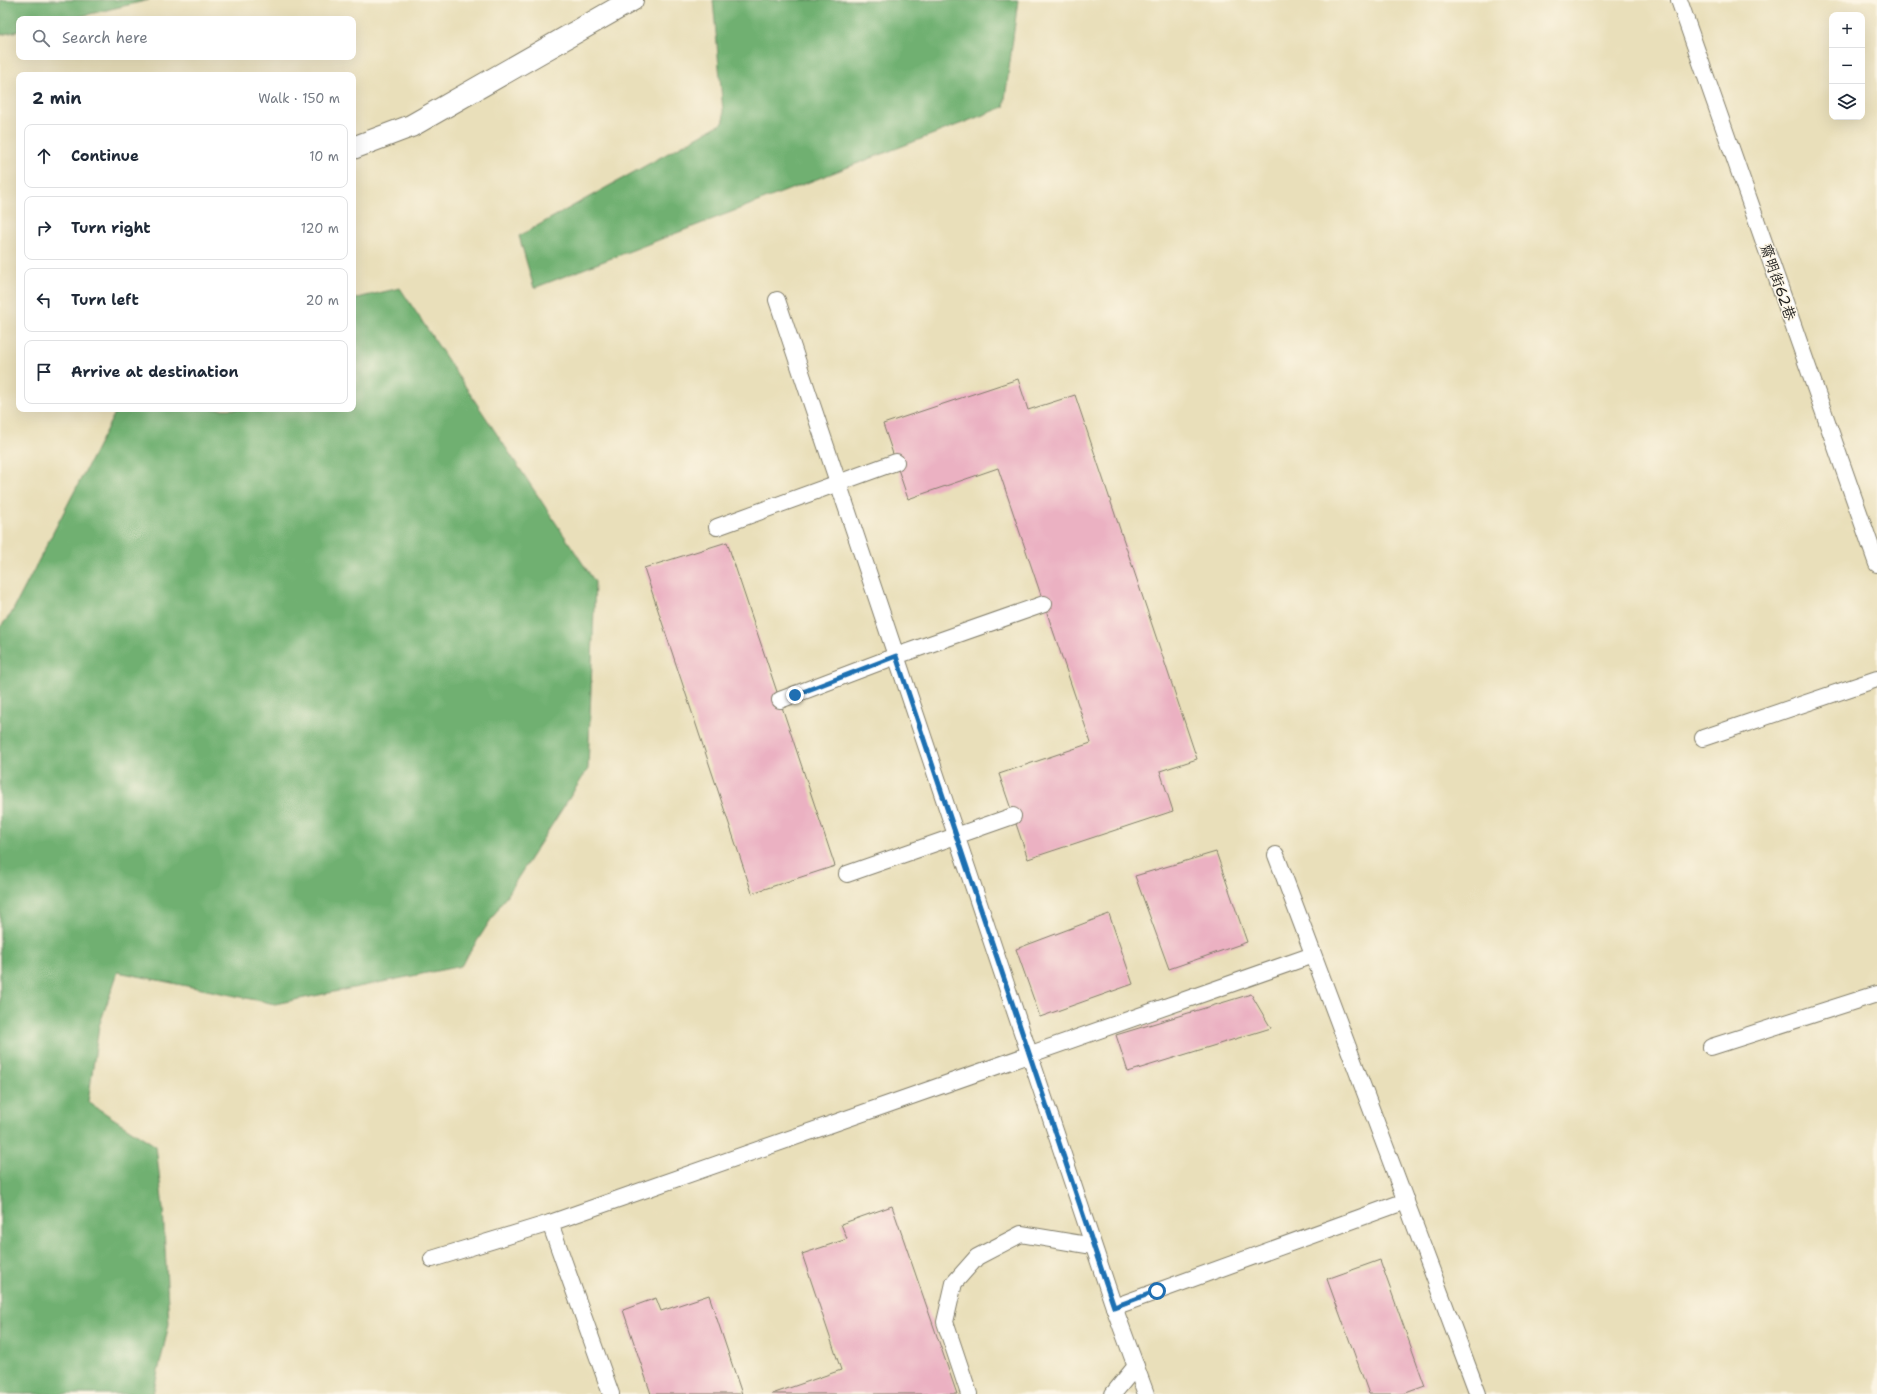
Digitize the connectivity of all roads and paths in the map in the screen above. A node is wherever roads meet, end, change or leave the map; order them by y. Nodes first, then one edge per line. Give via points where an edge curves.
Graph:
1 (632, 0) edge
2 (1679, 0) edge
3 (356, 147) edge
4 (777, 300) dead end
5 (896, 462) dead end
6 (838, 483) junction
7 (717, 527) dead end
8 (1877, 564) edge
9 (1044, 604) dead end
10 (896, 656) junction
11 (1877, 679) edge
12 (780, 700) dead end
13 (1703, 738) dead end
14 (1013, 816) dead end
15 (957, 834) junction
16 (1276, 855) dead end
17 (847, 874) dead end
18 (1313, 955) junction
19 (1877, 994) edge
20 (1711, 1047) dead end
21 (1030, 1055) junction
22 (1406, 1201) junction
23 (550, 1223) junction
24 (1093, 1246) junction
25 (432, 1260) dead end
26 (1114, 1307) junction
27 (1136, 1366) junction
28 (611, 1394) edge
29 (969, 1394) edge
30 (1113, 1394) edge
31 (1146, 1394) edge
32 (1478, 1394) edge

1 - 3 street via 411,126
2 - 8 lane, 齋明街62巷
4 - 6 lane
5 - 6 lane
6 - 7 lane
6 - 10 lane
9 - 10 lane
10 - 12 lane
10 - 15 lane
11 - 13 lane
14 - 15 lane
15 - 17 lane
15 - 21 lane
16 - 18 lane
18 - 21 lane
18 - 22 lane
19 - 20 lane
21 - 23 lane
21 - 24 lane
22 - 26 lane
22 - 32 lane
23 - 25 lane
23 - 28 lane
24 - 26 lane
24 - 29 lane via 1021,1234 977,1257 954,1283 945,1322
26 - 27 lane
27 - 30 lane
27 - 31 lane

